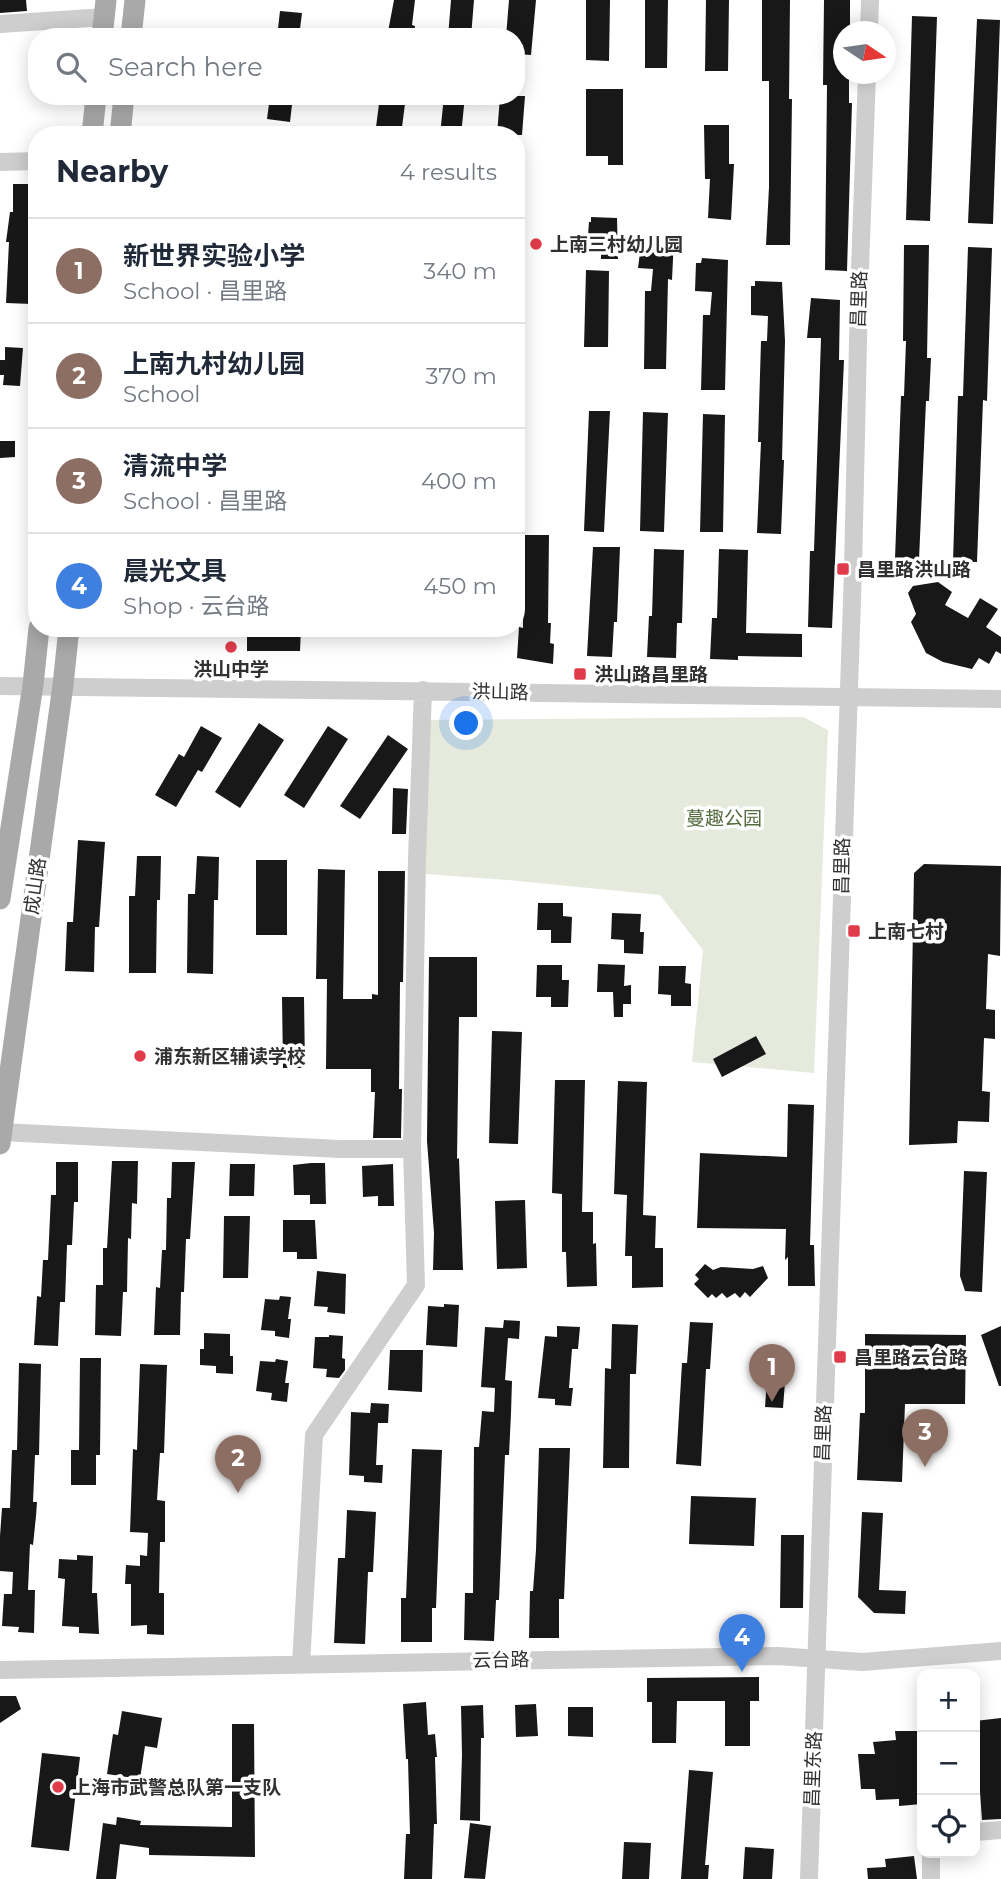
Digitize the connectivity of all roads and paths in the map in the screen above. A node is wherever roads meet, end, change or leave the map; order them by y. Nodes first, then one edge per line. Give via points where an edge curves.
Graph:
1 (135, 0) edge
2 (870, 0) edge
3 (104, 18) edge
4 (869, 21) edge
5 (0, 24) edge
6 (132, 28) edge
7 (867, 84) edge
8 (95, 105) edge
9 (123, 105) edge
10 (93, 126) edge
11 (121, 126) edge
12 (28, 160) edge
13 (0, 162) edge
14 (38, 637) edge
15 (68, 637) edge
16 (0, 685) edge
17 (33, 685) junction
18 (63, 685) junction
19 (424, 690) junction
20 (848, 697) junction
21 (1001, 699) edge
22 (0, 899) edge
23 (1, 1138) edge
24 (412, 1149) junction
25 (1001, 1651) edge
26 (817, 1659) junction
27 (301, 1664) junction
28 (0, 1670) edge
29 (1001, 1830) edge
30 (980, 1832) edge
31 (931, 1858) edge
32 (809, 1879) edge
33 (931, 1879) edge

1 - 6 main road
2 - 4 street
3 - 5 street
7 - 20 street, 昌里路
8 - 10 main road
9 - 11 main road
12 - 13 street
14 - 17 main road, 成山路
15 - 18 main road, 成山路
16 - 17 street, 洪山路
17 - 18 street, 洪山路
17 - 22 main road, 成山路
18 - 19 street, 洪山路
18 - 23 main road, 成山路
19 - 20 street, 洪山路
19 - 24 street
20 - 21 street, 洪山路
20 - 26 street, 昌里路
23 - 24 street
24 - 27 street via 416,1284 314,1435
25 - 26 street, 云台路 via 862,1662
26 - 27 street, 云台路
26 - 32 street, 昌里东路
27 - 28 street, 云台路
29 - 30 street
31 - 33 street

